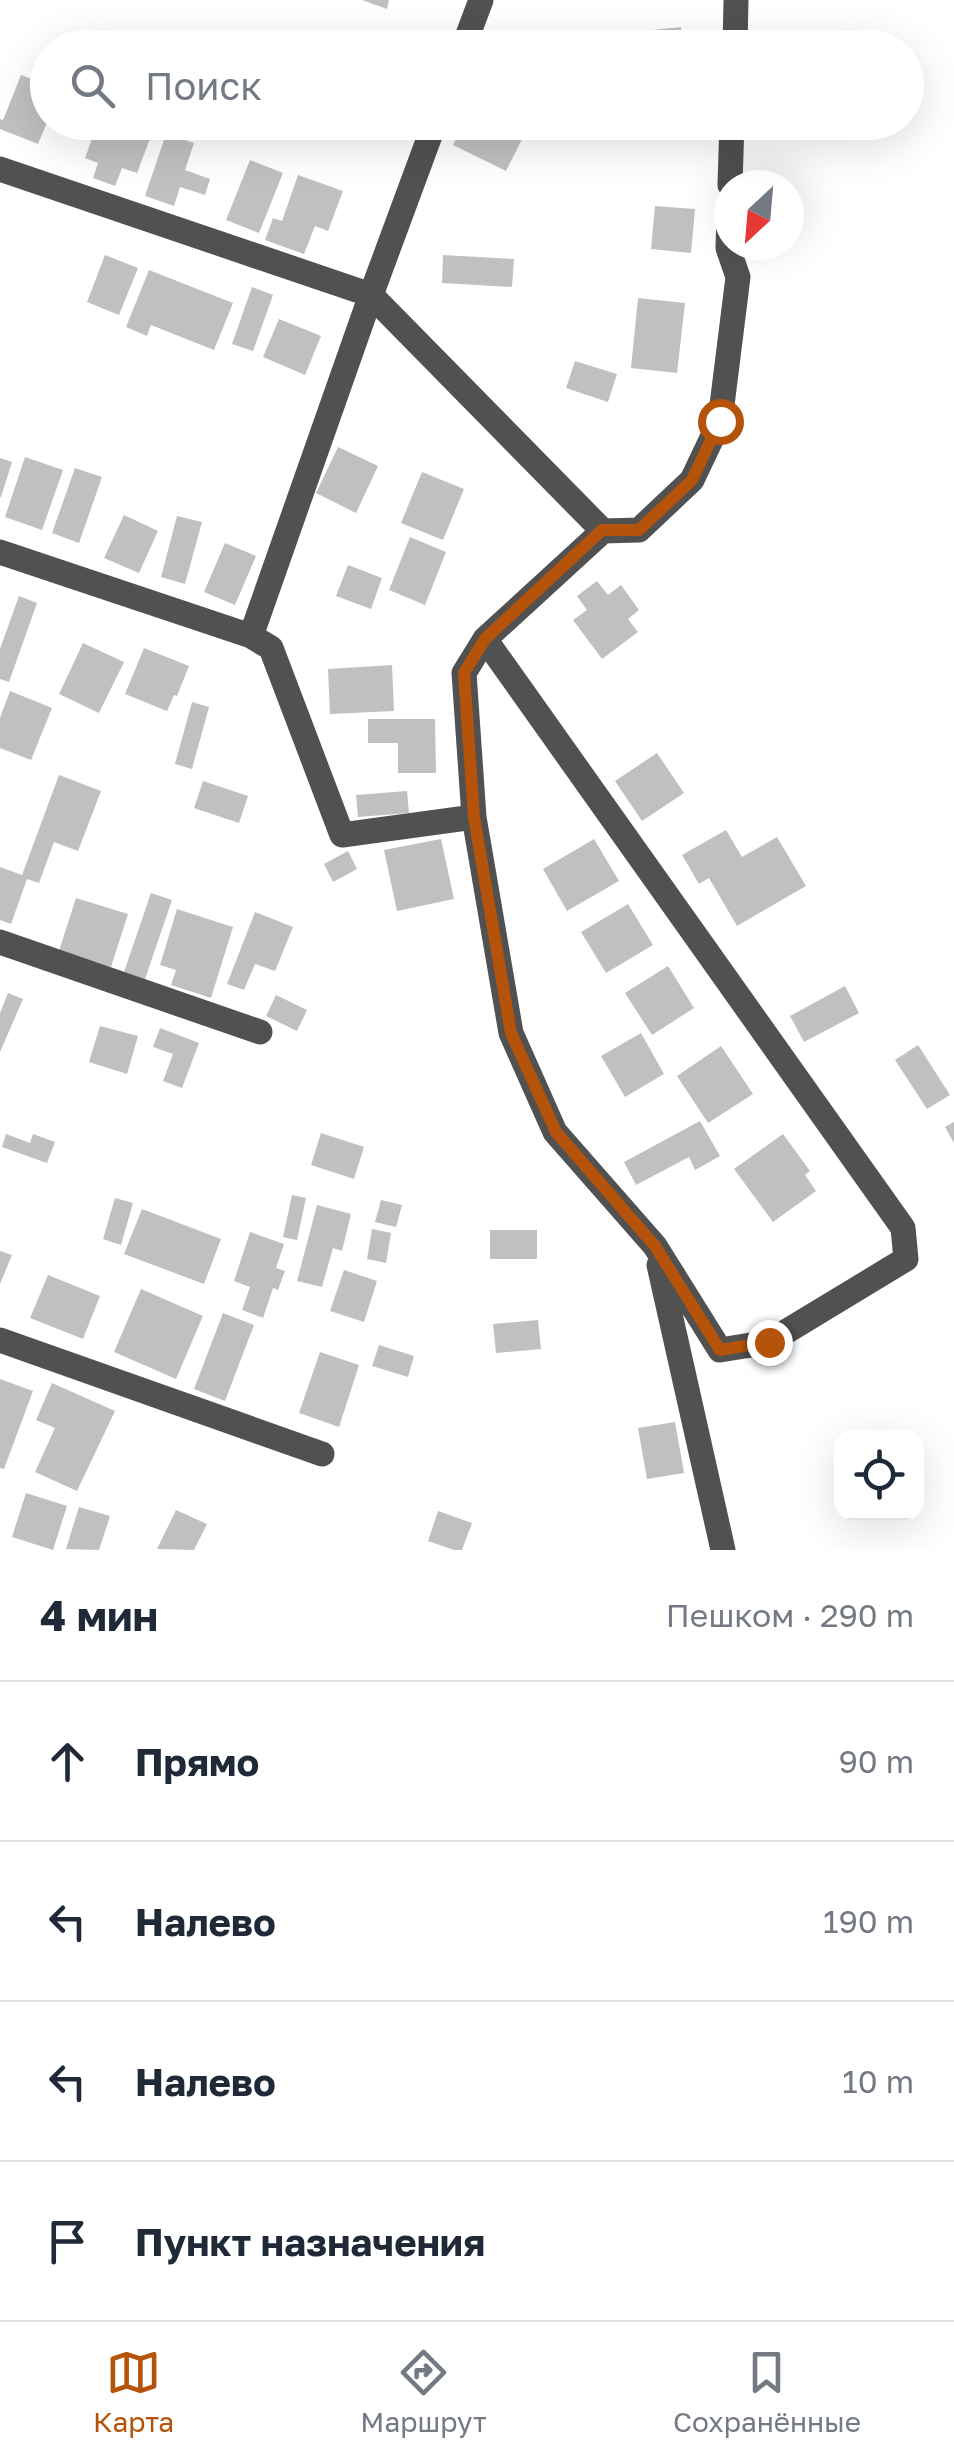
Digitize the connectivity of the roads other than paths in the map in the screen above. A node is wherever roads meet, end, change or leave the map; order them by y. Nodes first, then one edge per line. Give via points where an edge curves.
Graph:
1 (481, 0) edge
2 (736, 0) edge
3 (470, 30) edge
4 (735, 30) edge
5 (428, 140) edge
6 (731, 140) edge
7 (0, 168) edge
8 (730, 170) edge
9 (732, 260) edge
10 (371, 295) junction
11 (602, 530) junction
12 (0, 552) edge
13 (251, 636) junction
14 (485, 639) junction
15 (474, 817) junction
16 (0, 942) edge
17 (260, 1032) dead end
18 (655, 1246) junction
19 (0, 1340) edge
20 (322, 1454) dead end
21 (723, 1550) edge

1 - 3 street
2 - 4 street
5 - 10 street
6 - 8 street
7 - 10 street
9 - 11 street via 738,277 720,421 692,480 639,530
10 - 11 street
10 - 13 street
11 - 14 street
12 - 13 street
13 - 15 street via 271,648 342,836
14 - 15 street via 464,673
14 - 18 street via 903,1228 906,1259 769,1342 720,1350
15 - 18 street via 511,1033 556,1132
16 - 17 street
18 - 21 street
19 - 20 street

